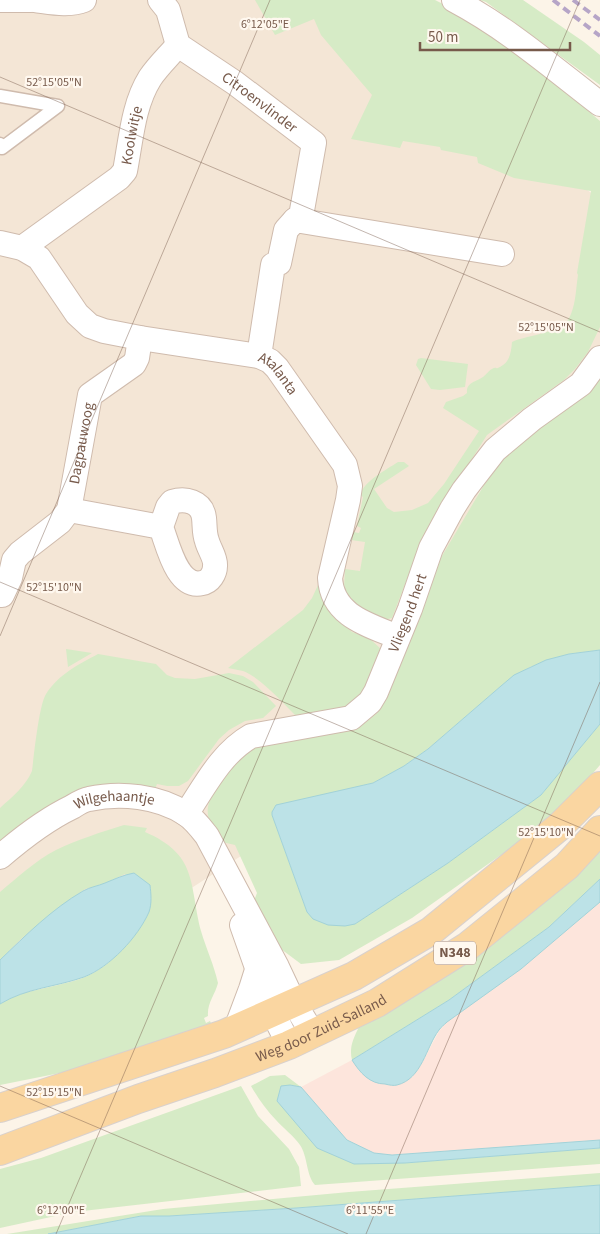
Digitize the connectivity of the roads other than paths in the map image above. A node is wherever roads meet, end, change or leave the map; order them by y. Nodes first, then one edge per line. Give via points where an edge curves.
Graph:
1 (0, 0) edge
2 (33, 0) edge
3 (84, 0) edge
4 (160, 0) edge
5 (454, 0) edge
6 (178, 45) junction
7 (0, 96) edge
8 (600, 104) edge
9 (0, 144) edge
10 (295, 220) junction
11 (11, 245) edge
12 (502, 254) dead end
13 (140, 338) junction
14 (259, 356) junction
15 (600, 358) edge
16 (69, 510) junction
17 (161, 527) dead end
18 (10, 551) edge
19 (1, 600) edge
20 (398, 637) junction
21 (600, 786) edge
22 (186, 814) junction
23 (600, 830) edge
24 (0, 857) edge
25 (220, 859) junction
26 (257, 970) junction
27 (284, 1008) junction
28 (236, 1029) junction
29 (313, 1034) junction
30 (289, 1045) junction
31 (0, 1108) edge
32 (0, 1150) edge

1 - 2 street
2 - 3 street via 77,3
4 - 6 street via 168,10
5 - 8 street via 519,40
6 - 10 street, Citroenvlinder via 314,143 301,216
6 - 11 street, Koolwitje via 144,89 136,111 125,171 119,178
7 - 9 lane via 58,106 2,148
10 - 12 street
10 - 14 street, Citroenvlinder via 286,230 279,263 273,265
11 - 13 street, Atalanta via 39,258 83,321 104,331
13 - 14 street, Atalanta
13 - 16 street, Dagpauwoog via 134,364 90,395
14 - 20 street, Atalanta via 277,368 345,465 350,486 330,578 337,603 346,614
15 - 20 street, Vliegend hert via 581,384 495,450 464,490 431,548
16 - 17 street
16 - 18 street via 60,522
18 - 19 street via 14,560
20 - 22 street, Vliegend hert via 376,692 362,711 351,718 251,736 239,743 218,766
21 - 27 main road, N348 via 560,826 431,931 354,976
22 - 24 street, Wilgehaantje via 171,806 134,796 88,799 52,817
22 - 25 street, Wilgehaantje via 202,830
23 - 29 main road, Weg door Zuid-Salland / N348 via 567,866 468,946 377,1003
25 - 26 street, Wilgehaantje
25 - 27 street, Wilgehaantje via 277,967
26 - 27 street, Wilgehaantje
26 - 28 street
27 - 28 main road, N348
27 - 29 street, Wilgehaantje
27 - 30 street
28 - 31 main road, N348
29 - 30 main road, Weg door Zuid-Salland / N348
30 - 32 main road, Weg door Zuid-Salland / N348

